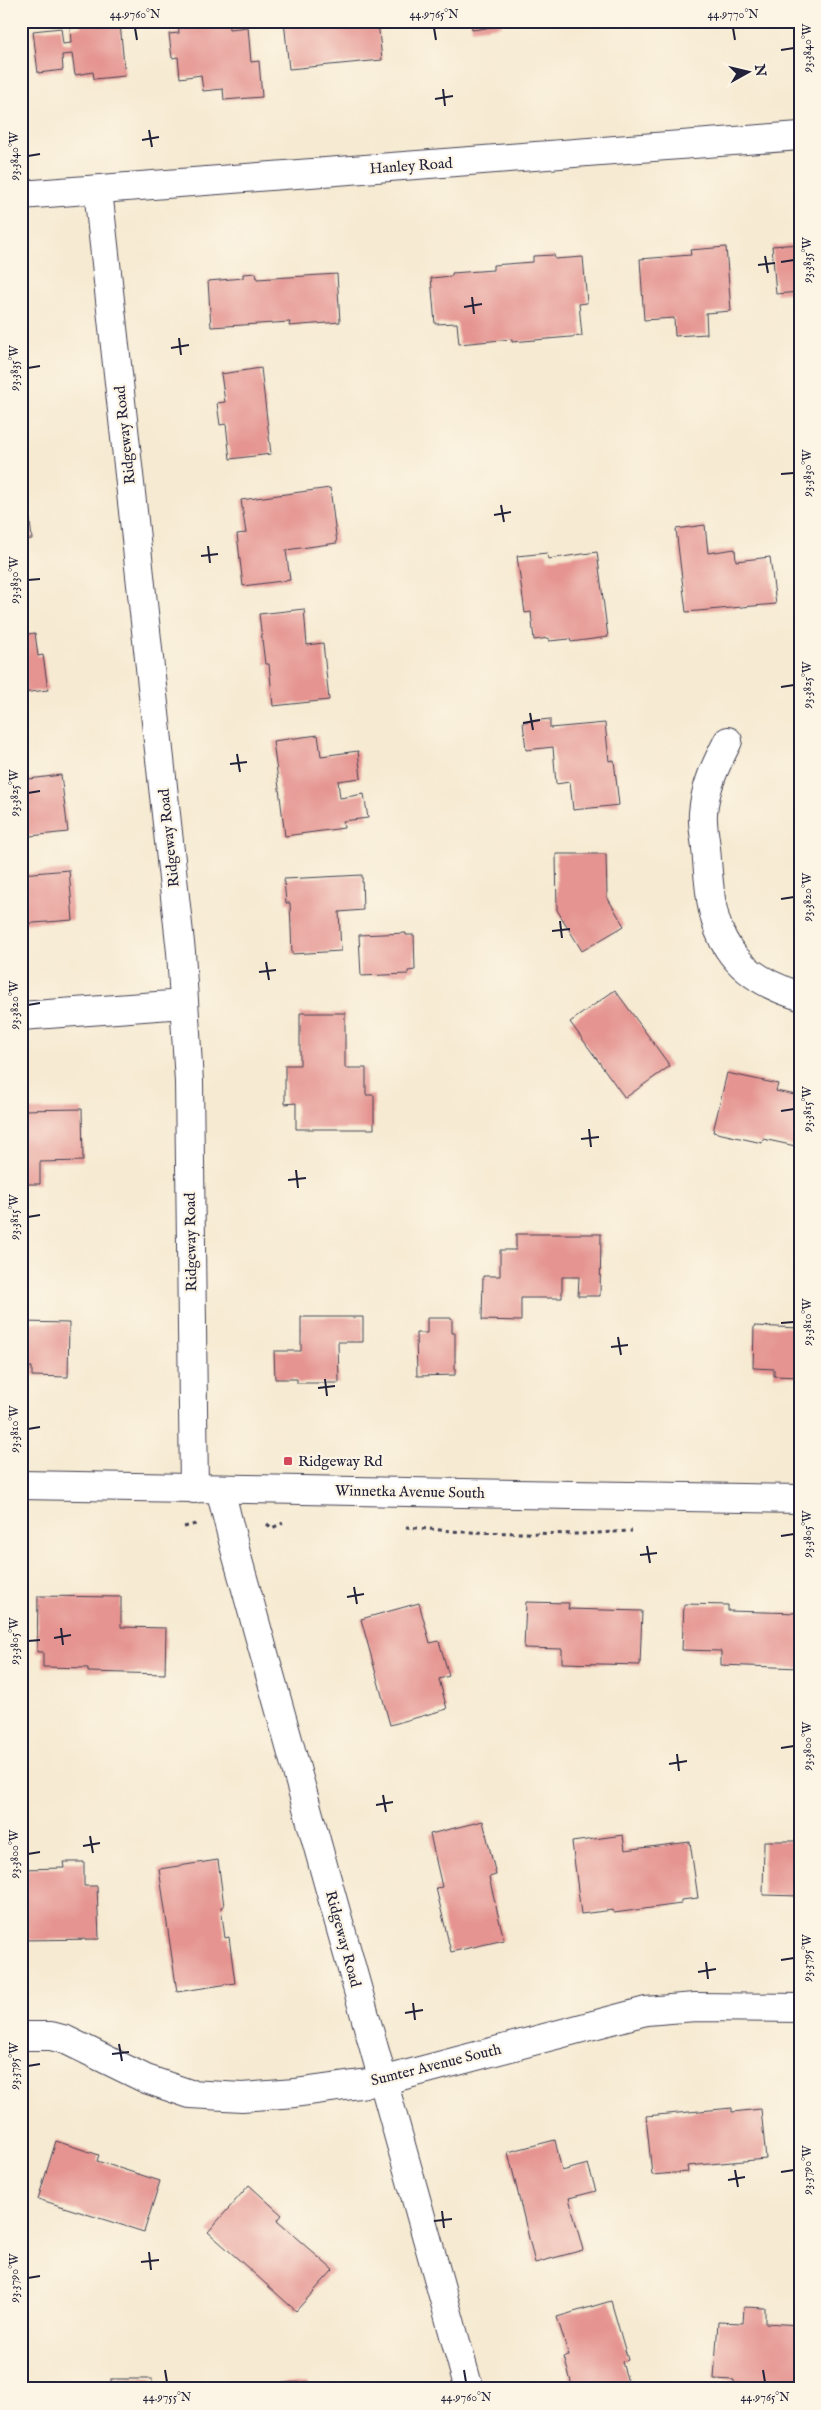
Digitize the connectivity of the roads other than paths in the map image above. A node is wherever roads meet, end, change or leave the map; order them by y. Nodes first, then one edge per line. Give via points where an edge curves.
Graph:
1 (800, 136) edge
2 (98, 190) junction
3 (21, 195) edge
4 (728, 741) dead end
5 (800, 996) edge
6 (184, 1004) junction
7 (21, 1016) edge
8 (21, 1485) edge
9 (207, 1489) junction
10 (800, 1499) edge
11 (800, 2008) edge
12 (21, 2036) edge
13 (382, 2081) junction
14 (469, 2389) edge

1 - 2 street, Hanley Road
2 - 3 street, Hanley Road
2 - 6 street, Ridgeway Road
4 - 5 street via 712,773 703,814 711,898 717,924 727,948 742,965 784,992
6 - 7 street
6 - 9 street, Ridgeway Road
8 - 9 street, Winnetka Avenue South
9 - 10 street, Winnetka Avenue South
9 - 13 street, Ridgeway Road via 236,1553
11 - 13 street, Sumter Avenue South via 695,2007 646,2011
12 - 13 street, Sumter Avenue South via 51,2036 66,2040 146,2079 190,2094 242,2097
13 - 14 street, Ridgeway Road

